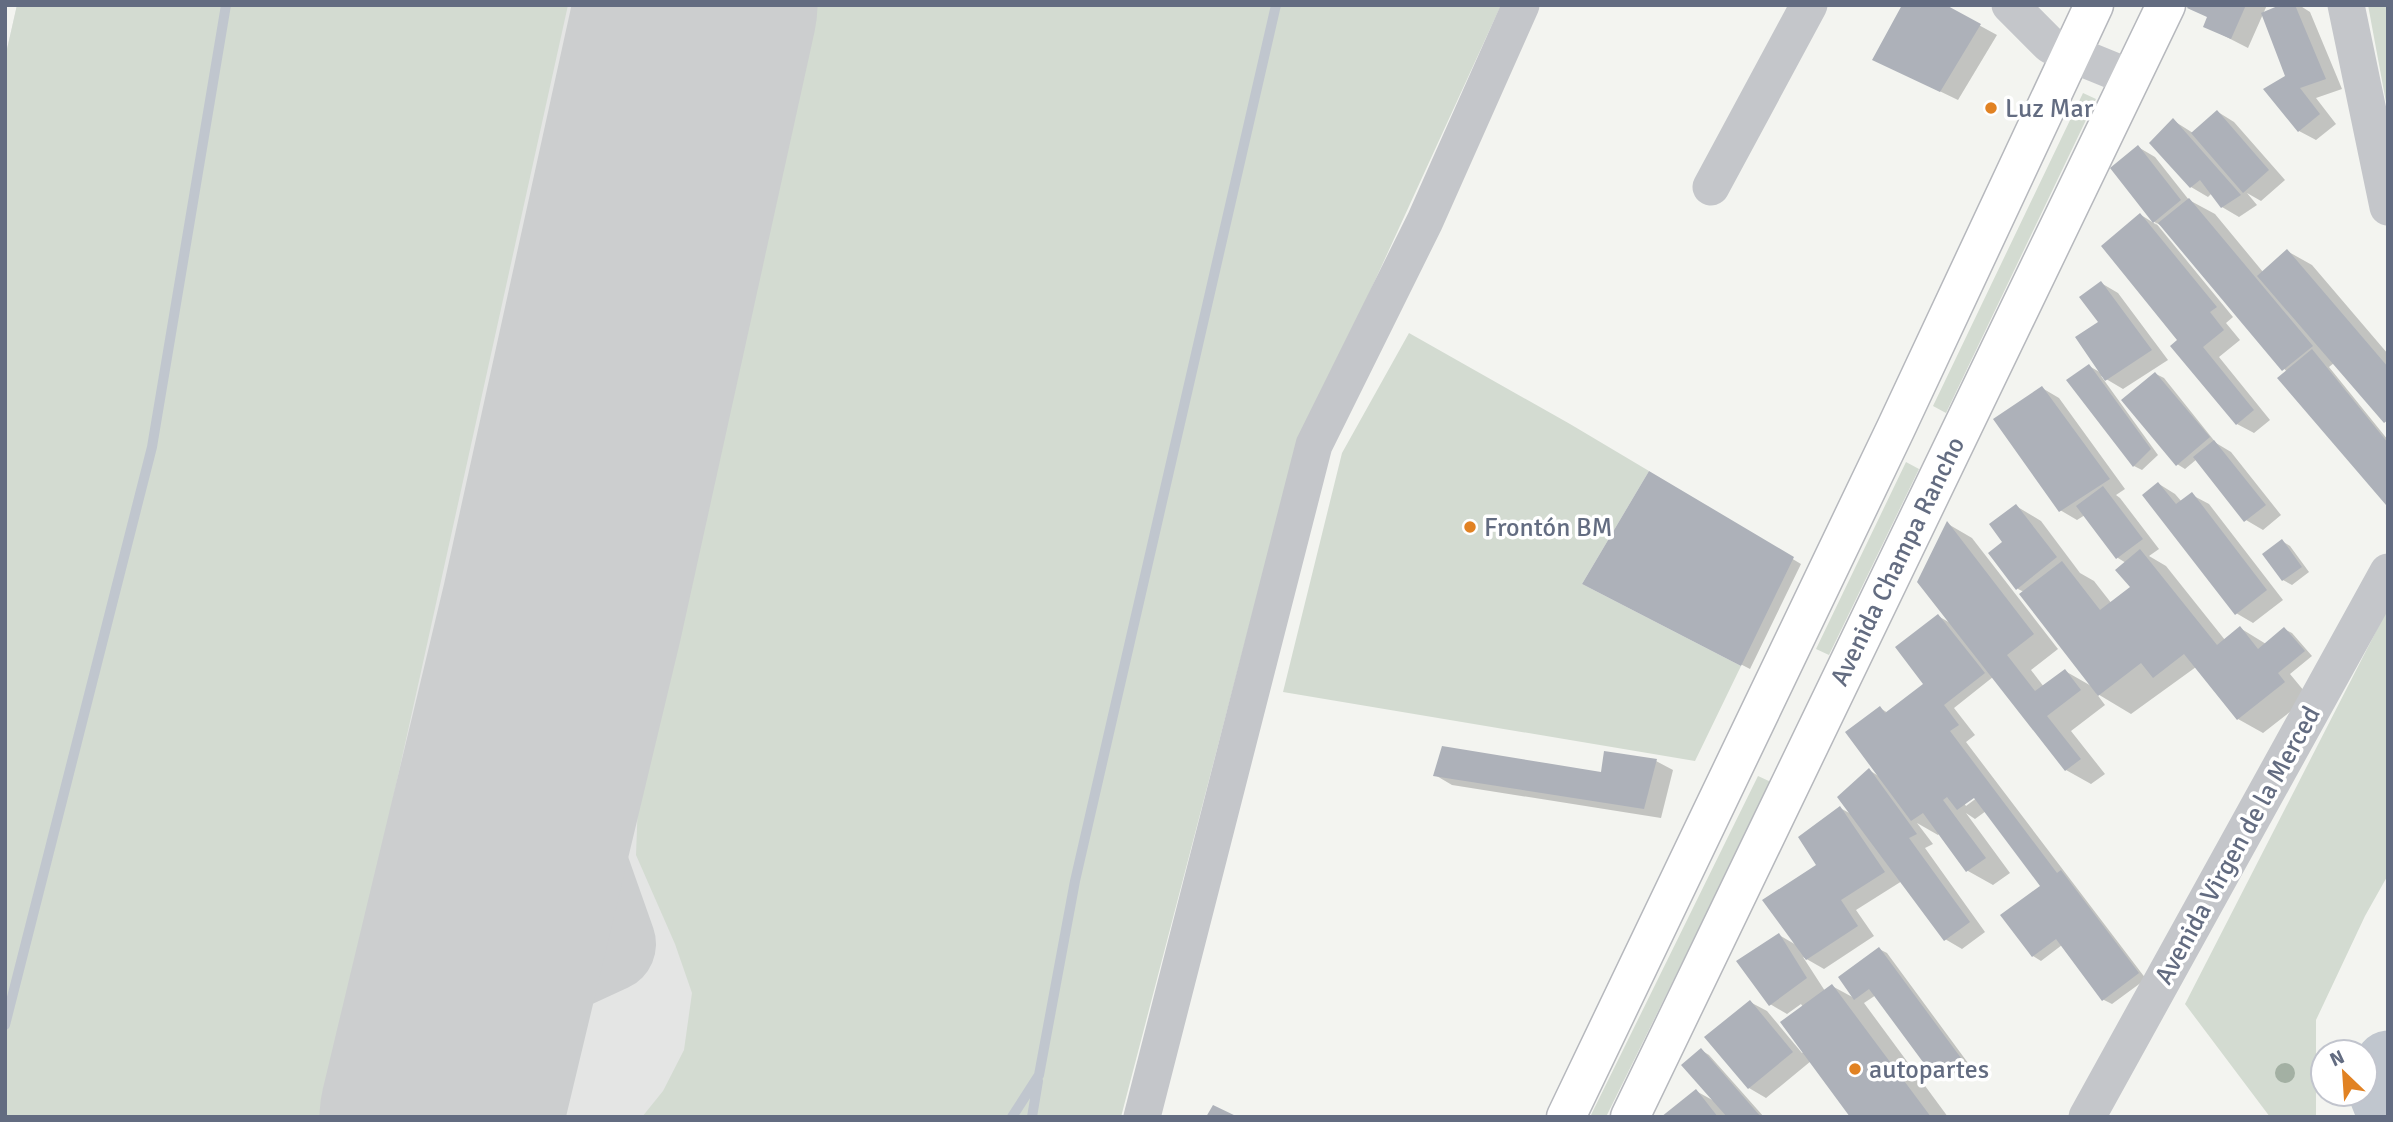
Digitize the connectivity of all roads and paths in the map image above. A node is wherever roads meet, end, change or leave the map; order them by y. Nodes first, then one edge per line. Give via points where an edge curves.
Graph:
1 (1521, 5) edge
2 (1809, 5) edge
3 (2010, 5) edge
4 (2094, 5) edge
5 (2166, 5) edge
6 (2346, 5) edge
7 (2070, 54) junction
8 (2131, 78) junction
9 (1711, 187) dead end
10 (2388, 207) edge
11 (1896, 428) junction
12 (1950, 451) junction
13 (2388, 572) edge
14 (1760, 712) junction
15 (1812, 737) junction
16 (1142, 1117) edge
17 (1566, 1117) edge
18 (1630, 1117) edge
19 (2087, 1117) edge

1 - 16 street via 1425,221 1314,445
2 - 9 street
3 - 7 street via 2050,45
4 - 7 main road
5 - 8 main road, Avenida Champa Rancho
6 - 10 street
7 - 8 street
7 - 11 main road
8 - 12 main road, Avenida Champa Rancho
11 - 12 main road
11 - 14 main road
12 - 15 main road, Avenida Champa Rancho
13 - 19 street, Avenida Virgen de la Merced
14 - 15 main road
14 - 17 main road
15 - 18 main road, Avenida Champa Rancho

